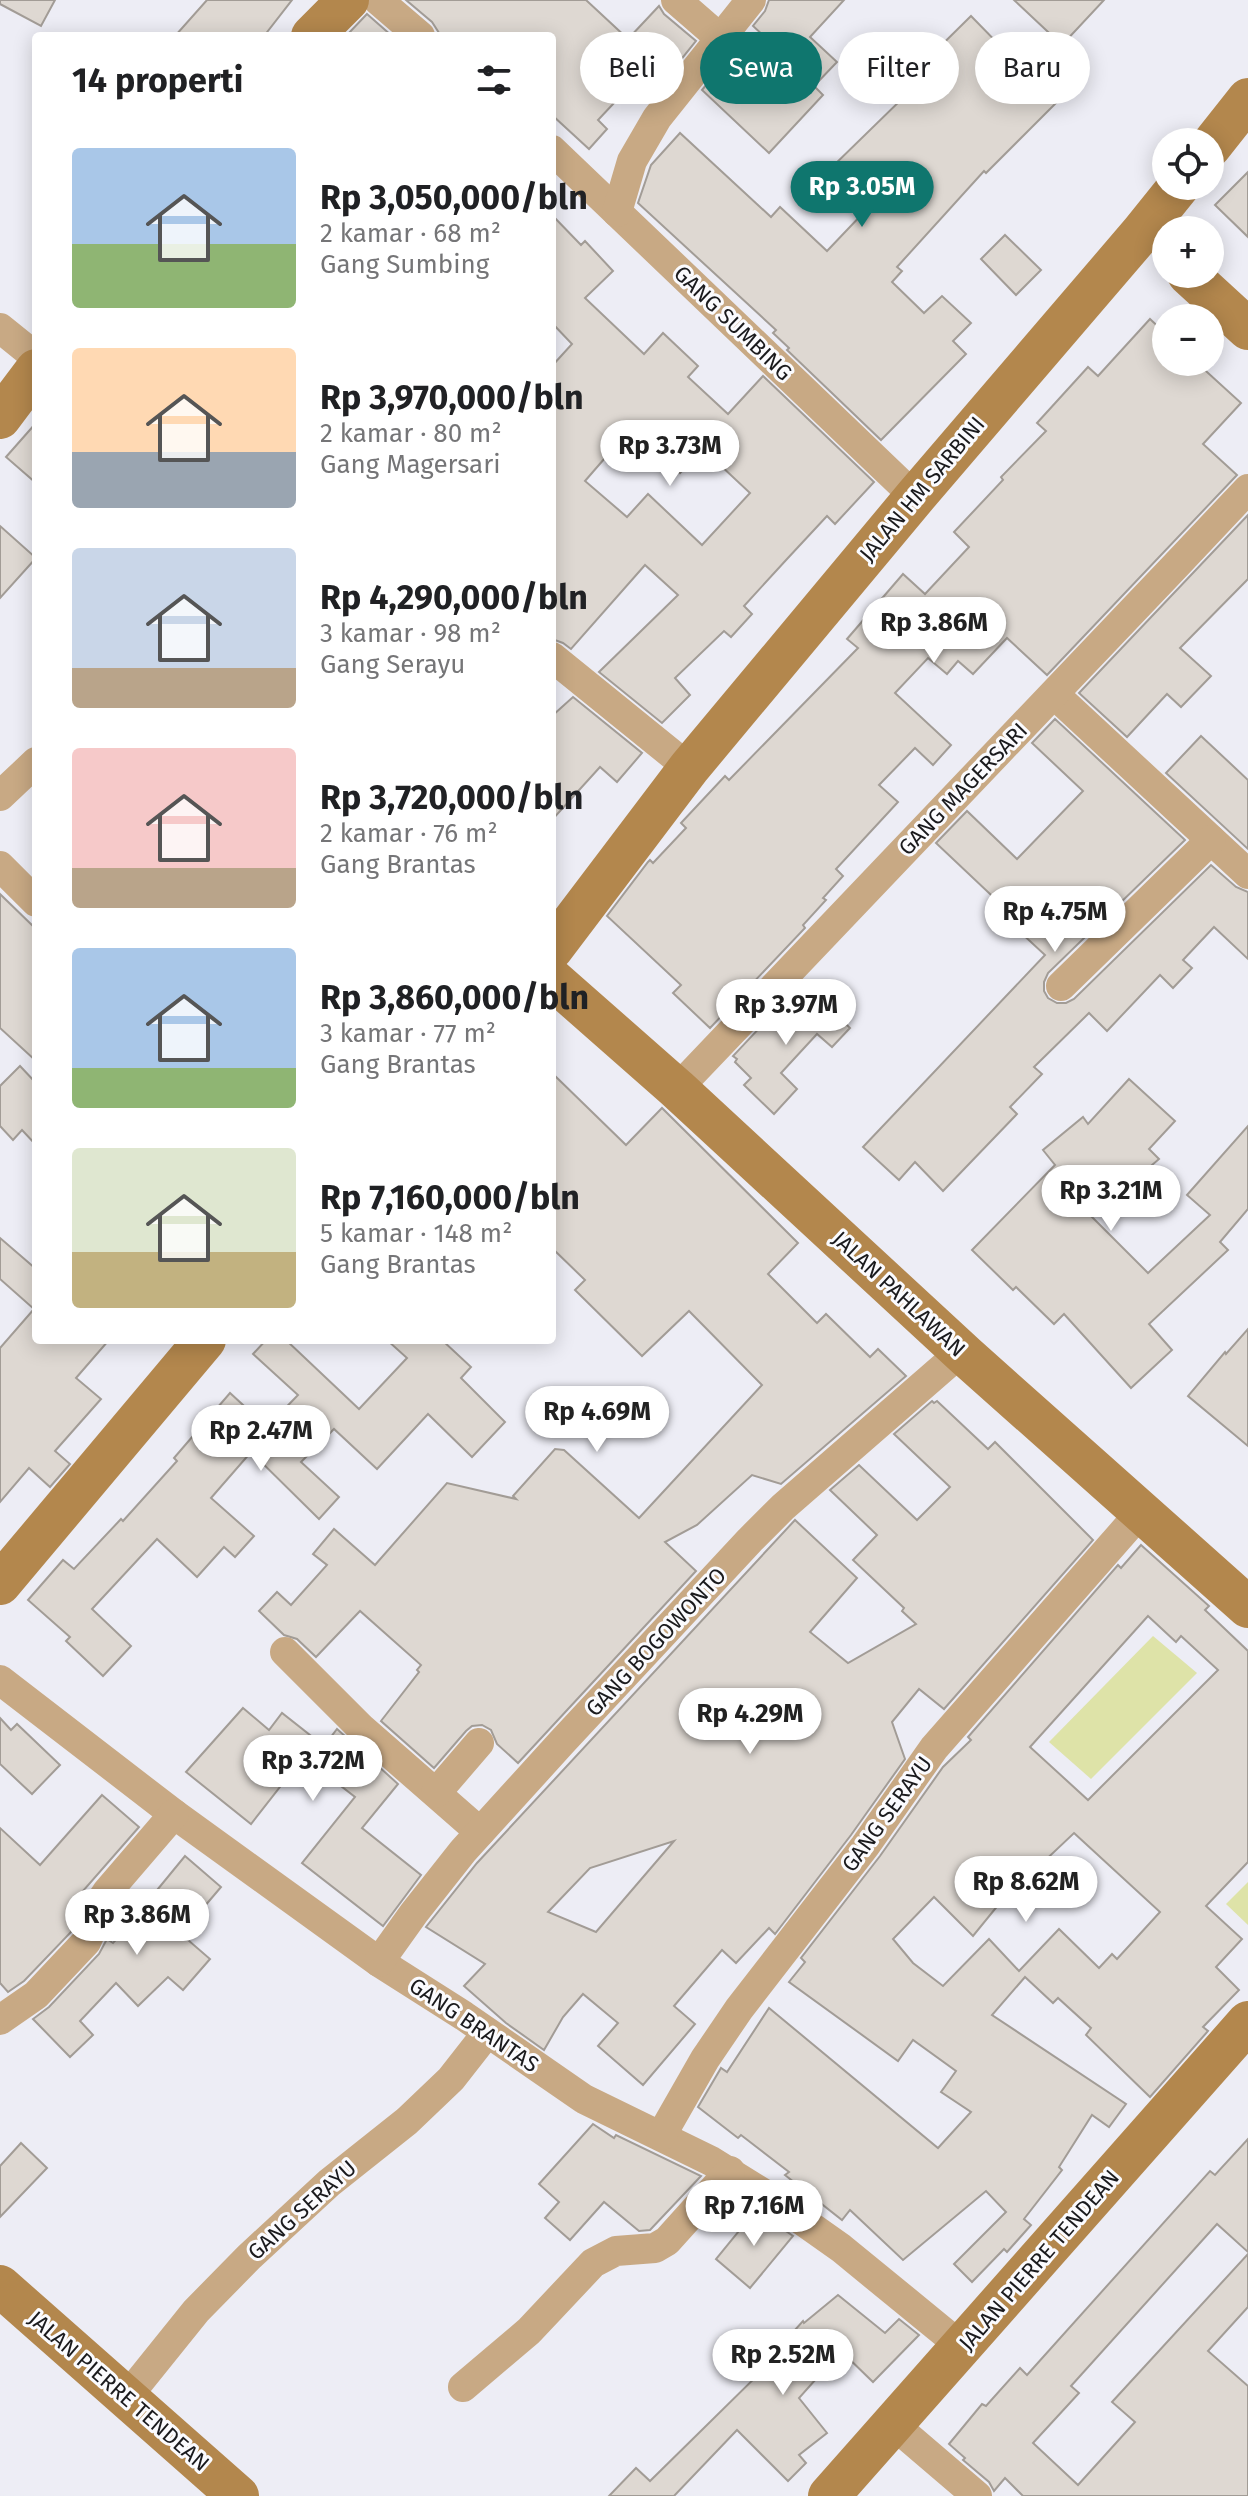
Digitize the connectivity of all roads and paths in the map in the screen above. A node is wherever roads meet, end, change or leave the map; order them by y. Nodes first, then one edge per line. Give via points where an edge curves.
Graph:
1 (676, 0) edge
2 (751, 0) edge
3 (371, 2) edge
4 (319, 32) edge
5 (414, 32) edge
6 (713, 32) edge
7 (726, 32) edge
8 (700, 65) edge
9 (1248, 99) edge
10 (1224, 129) edge
11 (556, 158) edge
12 (617, 212) junction
13 (1152, 245) edge
14 (1203, 288) edge
15 (0, 328) edge
16 (1248, 329) edge
17 (32, 354) edge
18 (32, 375) edge
19 (0, 418) edge
20 (1248, 489) edge
21 (915, 497) junction
22 (556, 660) edge
23 (1055, 695) junction
24 (32, 766) edge
25 (689, 768) junction
26 (0, 796) edge
27 (1211, 840) junction
28 (0, 866) edge
29 (1248, 874) edge
30 (32, 898) edge
31 (556, 944) edge
32 (556, 983) edge
33 (1061, 986) dead end
34 (677, 1089) junction
35 (202, 1344) edge
36 (966, 1356) junction
37 (1141, 1512) junction
38 (0, 1584) edge
39 (1248, 1607) edge
40 (285, 1652) dead end
41 (0, 1680) edge
42 (479, 1743) dead end
43 (436, 1793) junction
44 (174, 1814) junction
45 (480, 1832) junction
46 (379, 1962) junction
47 (0, 2020) edge
48 (1248, 2022) edge
49 (487, 2033) junction
50 (661, 2136) junction
51 (730, 2171) junction
52 (0, 2286) edge
53 (962, 2347) junction
54 (463, 2387) dead end
55 (126, 2398) junction
56 (894, 2425) junction
57 (238, 2496) edge
58 (829, 2496) edge
59 (977, 2496) edge

1 - 6 street
2 - 7 street
3 - 4 main road
3 - 5 street
8 - 12 street via 657,118 632,161
9 - 10 main road
11 - 12 street, GANG SUMBING
12 - 21 street, GANG SUMBING
13 - 21 main road, JALAN HM SARBINI
14 - 16 main road
15 - 17 street
18 - 19 main road
20 - 23 street, GANG MAGERSARI
21 - 25 main road, JALAN HM SARBINI
22 - 25 street
23 - 27 street
23 - 34 street, GANG MAGERSARI
24 - 26 street
25 - 31 main road, JALAN HM SARBINI
27 - 29 street
27 - 33 street
28 - 30 street
32 - 34 main road, JALAN PAHLAWAN
34 - 36 main road, JALAN PAHLAWAN
35 - 38 main road
36 - 37 main road, JALAN PAHLAWAN
36 - 45 street, GANG BOGOWONTO via 953,1359 783,1507
37 - 39 main road, JALAN PAHLAWAN
37 - 50 street, GANG SERAYU via 934,1748 739,2009
40 - 43 street
41 - 44 street, GANG BRANTAS
42 - 43 street
43 - 45 street
44 - 46 street, GANG BRANTAS
44 - 47 street via 107,1892 86,1942 36,1995
45 - 46 street, GANG BOGOWONTO
46 - 49 street, GANG BRANTAS
48 - 53 main road, JALAN PIERRE TENDEAN
49 - 50 street, GANG BRANTAS via 584,2099
49 - 55 street, GANG SERAYU via 451,2079 407,2121 249,2257 196,2311
50 - 51 street, GANG BRANTAS
51 - 53 street, GANG BRANTAS via 841,2248
51 - 54 street via 667,2241 655,2248 616,2251 593,2263 529,2331
52 - 55 main road, JALAN PIERRE TENDEAN
53 - 56 main road, JALAN PIERRE TENDEAN
55 - 57 main road, JALAN PIERRE TENDEAN
56 - 58 main road, JALAN PIERRE TENDEAN
56 - 59 street

